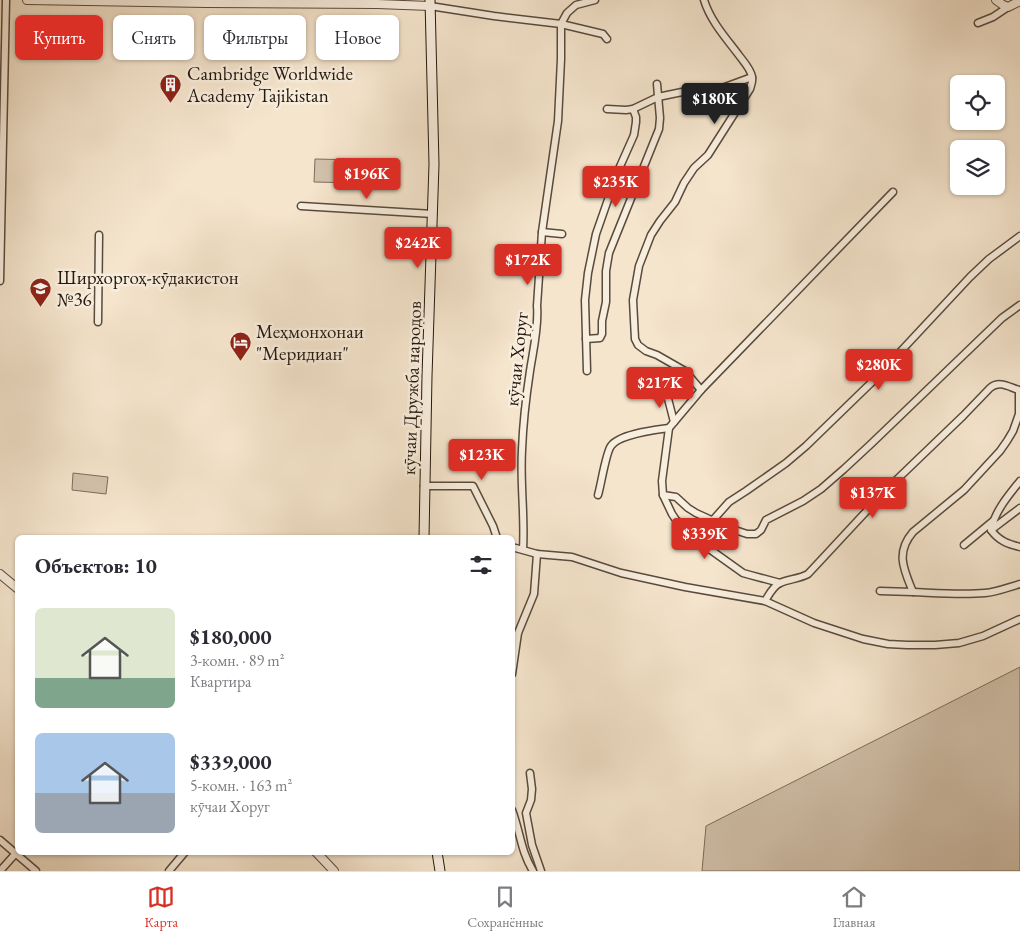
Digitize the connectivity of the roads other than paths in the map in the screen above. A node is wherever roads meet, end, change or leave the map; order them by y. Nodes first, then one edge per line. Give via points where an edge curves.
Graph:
1 (6, 0) edge
2 (27, 0) edge
3 (595, 0) edge
4 (704, 0) edge
5 (996, 0) edge
6 (1020, 1) edge
7 (430, 3) edge
8 (1008, 6) junction
9 (978, 23) dead end
10 (561, 24) junction
11 (607, 39) dead end
12 (752, 77) junction
13 (657, 84) dead end
14 (658, 97) junction
15 (633, 108) junction
16 (607, 109) dead end
17 (893, 192) dead end
18 (300, 206) dead end
19 (433, 214) junction
20 (542, 232) junction
21 (562, 234) dead end
22 (99, 235) dead end
23 (1020, 236) edge
24 (0, 281) edge
25 (1020, 305) edge
26 (98, 322) dead end
27 (586, 339) junction
28 (587, 371) dead end
29 (701, 390) junction
30 (1020, 390) edge
31 (666, 391) dead end
32 (672, 425) junction
33 (1020, 481) edge
34 (424, 486) junction
35 (598, 494) dead end
36 (663, 495) junction
37 (1020, 508) edge
38 (714, 520) junction
39 (993, 521) junction
40 (991, 530) junction
41 (424, 535) edge
42 (496, 535) edge
43 (964, 545) dead end
44 (1020, 547) edge
45 (515, 548) edge
46 (523, 549) junction
47 (537, 554) junction
48 (0, 574) edge
49 (780, 583) junction
50 (1020, 584) edge
51 (15, 586) edge
52 (880, 591) dead end
53 (913, 592) junction
54 (765, 601) junction
55 (1020, 619) edge
56 (515, 653) edge
57 (530, 773) dead end
58 (515, 820) edge
59 (0, 840) edge
60 (15, 851) edge
61 (15, 853) edge
62 (19, 855) edge
63 (182, 855) edge
64 (319, 855) edge
65 (437, 855) edge
66 (0, 871) edge
67 (36, 871) edge
68 (169, 871) edge
69 (334, 871) edge
70 (440, 871) edge
71 (533, 871) edge
72 (541, 871) edge

1 - 24 street
2 - 7 street
3 - 10 street via 576,5
4 - 12 street via 715,24
5 - 8 street
6 - 8 street
7 - 10 street via 494,16
7 - 19 main road, кӯчаи Дружба народов
8 - 9 street
10 - 11 street via 603,34
10 - 20 street, кӯчаи Хоруг via 558,121
12 - 14 street via 701,97 698,88
12 - 29 street via 750,89 733,117 708,155 694,168 651,235 639,266 634,293 633,318 638,345 685,370
13 - 14 street
14 - 15 street
14 - 27 street via 659,129 606,262 602,334 600,338
15 - 16 street
15 - 27 street via 636,117 634,135 596,234 585,300
17 - 29 street
18 - 19 street
19 - 34 main road, кӯчаи Дружба народов
20 - 21 street
20 - 46 street, кӯчаи Хоруг via 522,451
22 - 26 street
23 - 38 street via 970,277 873,381 806,446 729,502
25 - 38 street via 1002,318 821,489 771,516 759,532 751,535
27 - 28 street
29 - 32 street
30 - 49 street via 994,384 888,488 808,574
30 - 53 street via 1019,414 1007,442 964,490 907,539 903,568
31 - 32 street
32 - 35 street via 613,443 608,450
32 - 36 street via 662,481
33 - 39 street
34 - 41 main road, кӯчаи Дружба народов
34 - 42 street via 473,486
36 - 38 street via 676,497 696,513
36 - 49 street via 676,520 708,548 747,574
37 - 40 street
39 - 40 street
39 - 43 street
40 - 44 street via 1007,544
45 - 46 street
46 - 47 street
47 - 54 street via 567,556 621,573
47 - 56 street via 534,594 518,632
48 - 51 street
49 - 54 street
50 - 53 street via 986,593
52 - 53 street
54 - 55 street via 863,639 907,646 959,643
57 - 72 street via 532,800 526,813
58 - 71 street via 521,846
59 - 60 street
61 - 66 street
62 - 67 street
63 - 68 street
64 - 69 street
65 - 70 main road

